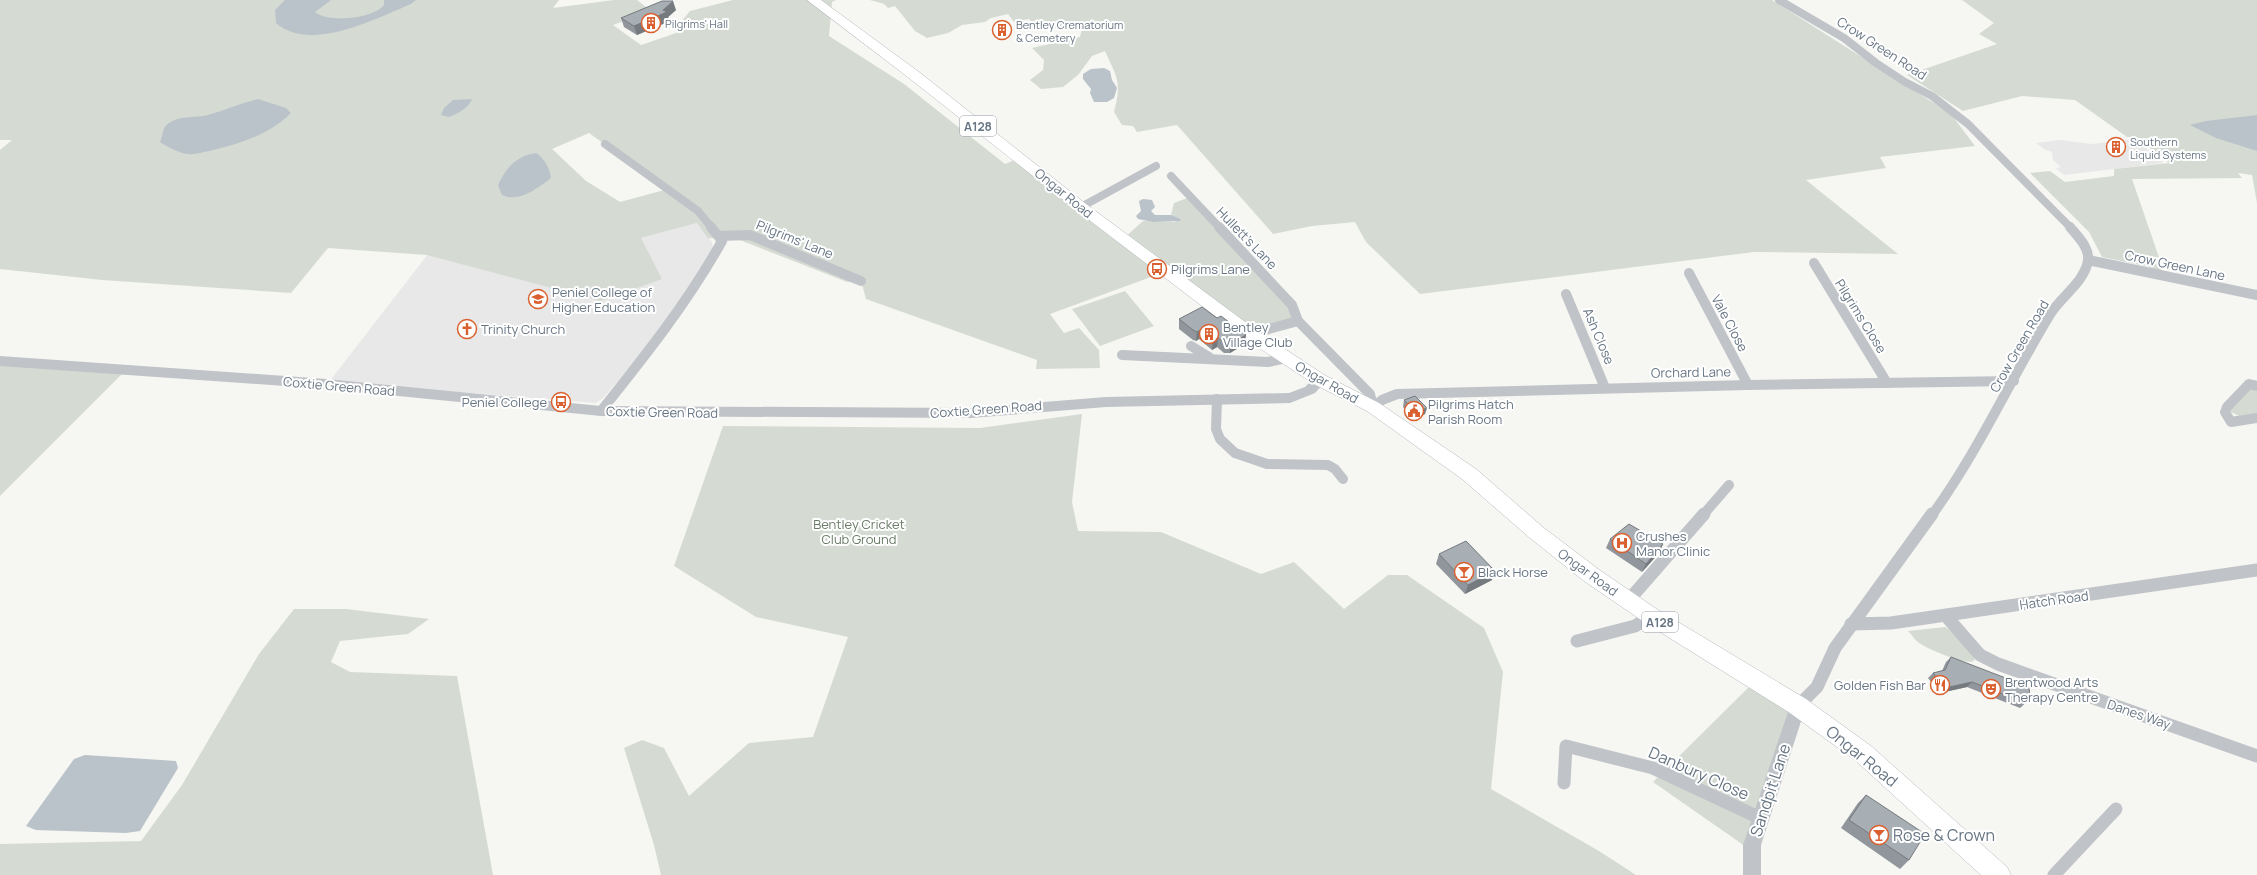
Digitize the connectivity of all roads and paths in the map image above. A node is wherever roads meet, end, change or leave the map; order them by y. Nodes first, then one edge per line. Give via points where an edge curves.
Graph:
1 (813, 0) edge
2 (1779, 0) edge
3 (605, 144) dead end
4 (1156, 166) dead end
5 (1171, 176) dead end
6 (1081, 207) junction
7 (719, 236) junction
8 (2088, 260) junction
9 (1814, 263) dead end
10 (1689, 273) dead end
11 (861, 281) dead end
12 (1566, 294) dead end
13 (2257, 295) edge
14 (1298, 321) junction
15 (1250, 334) junction
16 (1191, 346) dead end
17 (1122, 355) dead end
18 (1210, 358) junction
19 (1286, 358) junction
20 (0, 361) edge
21 (1320, 380) junction
22 (2014, 382) junction
23 (1887, 383) junction
24 (1748, 385) junction
25 (2257, 386) edge
26 (1605, 388) junction
27 (1218, 399) junction
28 (1374, 407) junction
29 (600, 411) junction
30 (2257, 418) edge
31 (1343, 478) dead end
32 (1730, 485) dead end
33 (2257, 570) edge
34 (1628, 601) junction
35 (1651, 616) junction
36 (1946, 616) junction
37 (1851, 624) junction
38 (1577, 641) dead end
39 (1798, 706) junction
40 (2257, 756) edge
41 (1564, 783) dead end
42 (2116, 809) dead end
43 (1760, 818) junction
44 (1752, 875) edge
45 (1999, 875) edge
46 (2054, 875) edge

1 - 6 main road, Ongar Road / A128 via 914,75
2 - 8 street, Crow Green Road via 1844,38 1876,63 1932,96 1968,124 2068,224 2085,246
3 - 7 street via 698,211
4 - 6 street
5 - 14 street, Hullett's Lane via 1292,305
6 - 15 main road, Ongar Road / A128
7 - 11 street, Pilgrims' Lane via 750,235
7 - 29 street via 722,241 707,270 659,338
8 - 13 street, Crow Green Lane
8 - 22 street, Crow Green Road via 2084,273 2052,312
9 - 23 street, Pilgrims Close
10 - 24 street, Vale Close
12 - 26 street, Ash Close
14 - 15 street
14 - 28 street, Hullett's Lane via 1370,394
15 - 19 main road, Ongar Road / A128
16 - 18 street
17 - 18 street
18 - 19 street via 1268,362
19 - 21 main road, Ongar Road / A128
20 - 29 street, Coxtie Green Road via 327,384
21 - 27 street, Coxtie Green Road via 1310,390 1290,398
21 - 28 main road, Ongar Road / A128
22 - 23 street, Orchard Lane
22 - 37 street, Crow Green Road via 1958,478
23 - 24 street, Orchard Lane
24 - 26 street, Orchard Lane
25 - 30 street via 2249,384 2225,412 2231,422
26 - 28 street, Orchard Lane via 1397,394 1382,400
27 - 29 street, Coxtie Green Road via 1054,405 971,413
27 - 31 street via 1216,428 1220,439 1230,450 1247,460 1267,464 1325,464 1337,470
28 - 34 main road, Ongar Road / A128 via 1469,474 1553,546
32 - 34 street
33 - 36 street, Hatch Road
34 - 35 main road, Ongar Road / A128
35 - 38 street via 1635,626
35 - 39 main road, Ongar Road / A128
36 - 37 street, Hatch Road via 1870,625
36 - 40 street, Danes Way via 1980,655 1998,664
37 - 39 street, Crow Green Road via 1835,648 1817,688
39 - 43 street, Sandpit Lane
39 - 45 main road, Ongar Road / A128 via 1863,753
41 - 43 street, Danbury Close via 1566,746 1653,768
42 - 46 street
43 - 44 street, Sandpit Lane via 1752,845

